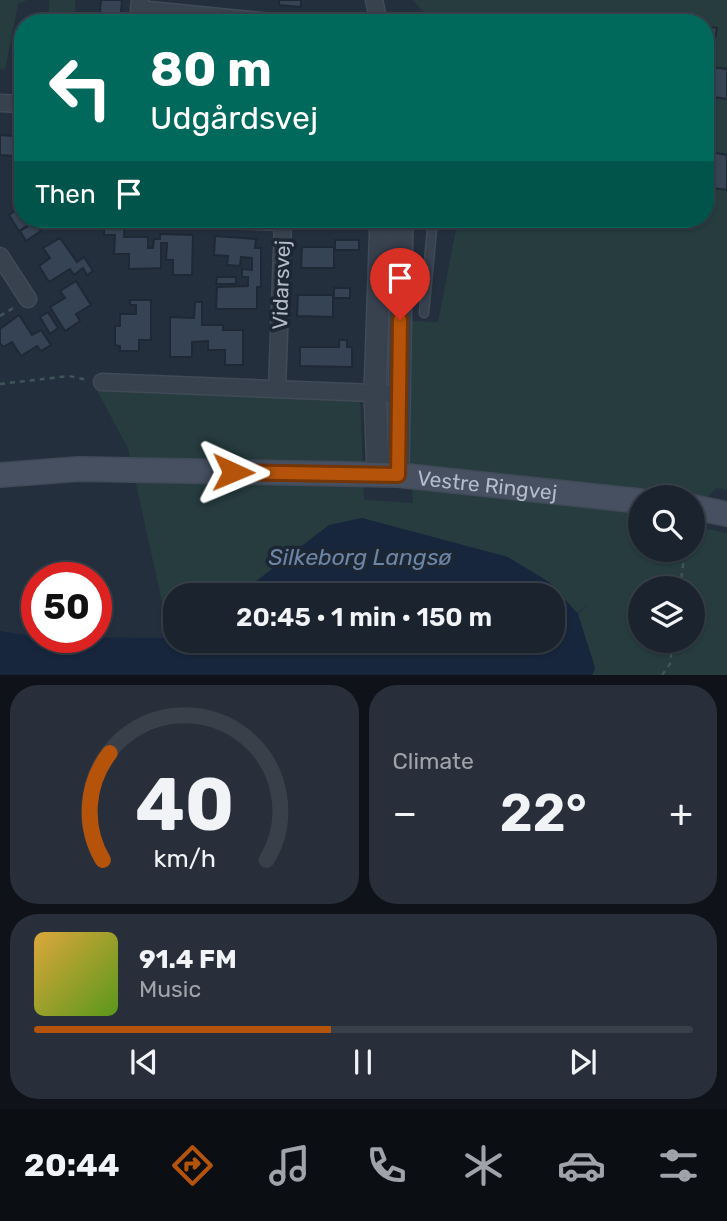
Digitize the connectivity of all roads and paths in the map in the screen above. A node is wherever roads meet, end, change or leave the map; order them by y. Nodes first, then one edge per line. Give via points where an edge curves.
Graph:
1 (140, 0) edge
2 (190, 14) edge
3 (283, 228) edge
4 (381, 228) edge
5 (402, 228) edge
6 (432, 228) edge
7 (0, 256) edge
8 (28, 299) joint
9 (424, 313) dead end
10 (0, 316) edge
11 (102, 382) joint
12 (0, 384) edge
13 (276, 389) junction
14 (375, 393) junction
15 (398, 394) junction
16 (0, 475) edge
17 (388, 475) junction
18 (628, 500) edge
19 (705, 509) edge
20 (727, 513) edge
21 (671, 653) edge
22 (662, 675) edge

1 - 2 street via 139,9
3 - 13 street, Vidarsvej
4 - 14 street
5 - 15 street
6 - 9 lane
7 - 8 street
8 - 10 path
11 - 12 path via 69,376
11 - 13 street
13 - 14 street
14 - 15 street
14 - 17 street
15 - 17 street
16 - 17 main road, Vestre Ringvej via 79,469
17 - 18 main road, Vestre Ringvej
19 - 20 main road
21 - 22 path

